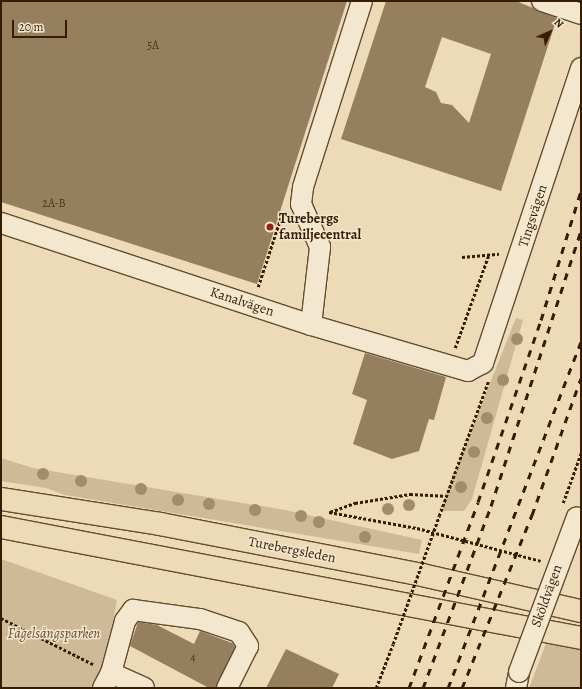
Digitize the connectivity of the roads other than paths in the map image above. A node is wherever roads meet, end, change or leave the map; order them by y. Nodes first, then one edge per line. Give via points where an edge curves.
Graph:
1 (362, 1) edge
2 (542, 1) edge
3 (581, 14) edge
4 (581, 68) edge
5 (1, 223) edge
6 (311, 325) junction
7 (483, 363) joint
8 (1, 499) edge
9 (573, 510) edge
10 (1, 527) edge
11 (581, 612) edge
12 (581, 638) edge
13 (518, 680) edge
14 (107, 681) edge
15 (144, 688) edge
16 (228, 688) edge

1 - 6 street via 303,187 301,204 320,248
2 - 3 street
4 - 7 street, Tingsvägen
5 - 6 street, Kanalvägen
6 - 7 street, Kanalvägen via 458,370 468,371
8 - 11 main road, Turebergsleden via 160,524 407,572
9 - 13 street, Sköldvägen, bridge
10 - 12 main road
14 - 15 street
14 - 16 street via 125,621 133,610 200,618 239,632 246,638 248,646

